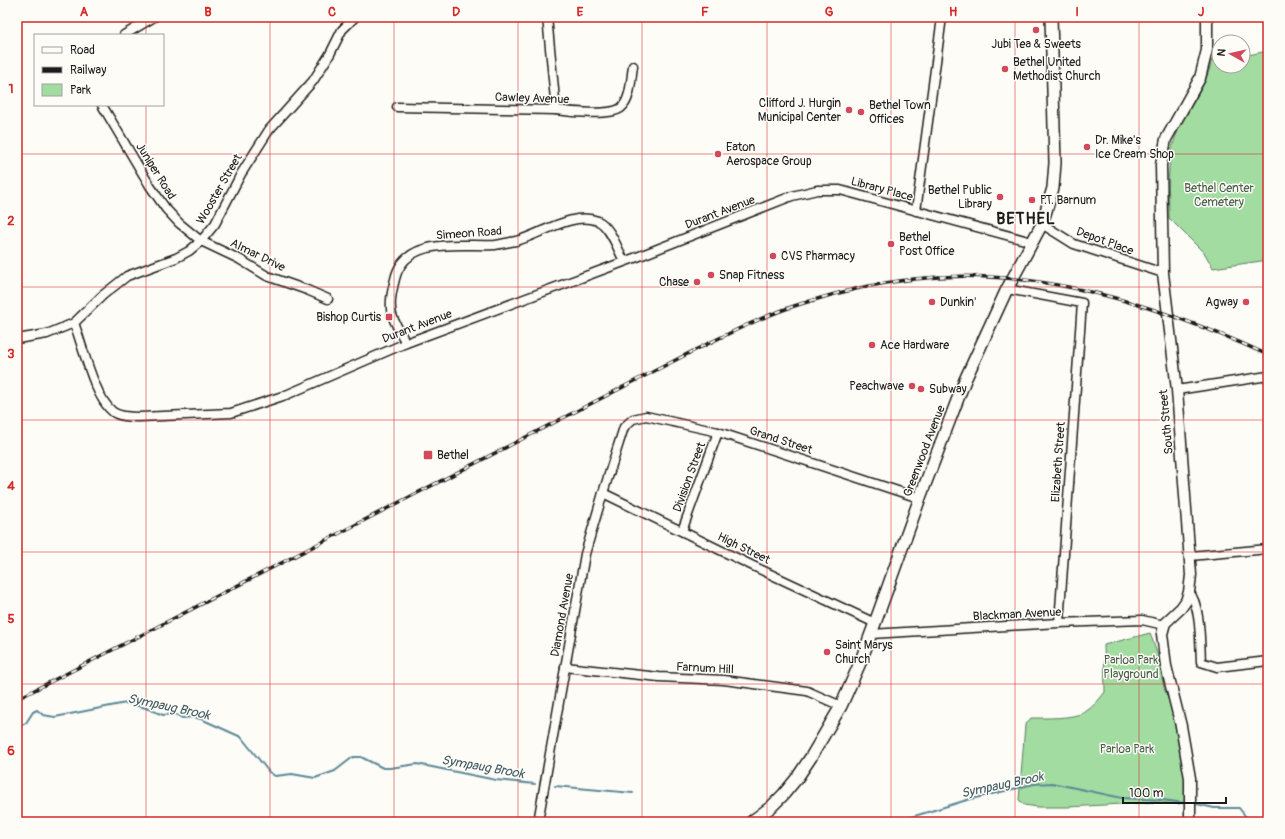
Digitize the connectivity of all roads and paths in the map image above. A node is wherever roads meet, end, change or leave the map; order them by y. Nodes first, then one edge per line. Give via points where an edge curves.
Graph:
1 (154, 17) edge
2 (355, 17) edge
3 (547, 17) edge
4 (942, 17) edge
5 (1051, 17) edge
6 (1207, 17) edge
7 (126, 34) edge
8 (633, 66) dead end
9 (103, 106) edge
10 (398, 107) dead end
11 (556, 110) junction
12 (817, 190) joint
13 (916, 211) junction
14 (1042, 224) junction
15 (201, 241) junction
16 (1032, 242) junction
17 (624, 261) junction
18 (1163, 273) junction
19 (1007, 289) junction
20 (328, 298) dead end
21 (74, 323) junction
22 (17, 339) edge
23 (406, 343) junction
24 (1268, 376) edge
25 (1177, 390) junction
26 (633, 419) joint
27 (718, 432) junction
28 (603, 493) junction
29 (919, 498) junction
30 (682, 531) junction
31 (1268, 549) edge
32 (1190, 556) junction
33 (1189, 592) junction
34 (1059, 623) junction
35 (1164, 625) junction
36 (873, 629) junction
37 (1268, 661) edge
38 (565, 667) junction
39 (841, 706) junction
40 (538, 822) edge
41 (752, 822) edge
42 (1190, 822) edge

1 - 7 street
2 - 15 street, Wooster Street via 342,30 313,80 269,130 241,174 215,224
3 - 11 street
4 - 13 street
5 - 14 main road, Greenwood Avenue via 1055,163 1053,188
6 - 18 street, South Street via 1207,50 1200,78 1166,139 1161,165
8 - 11 street, Cawley Avenue via 630,88 621,108 610,112
9 - 15 street, Juniper Road via 166,209
10 - 11 street, Cawley Avenue
12 - 13 street, Library Place via 840,190
12 - 17 street, Durant Avenue via 792,196
13 - 16 street, Library Place
14 - 16 main road, Greenwood Avenue
14 - 18 street, Depot Place via 1074,244
15 - 20 street, Almar Drive via 267,276
15 - 21 street, Wooster Street via 176,258 127,276 102,295
16 - 19 main road, Greenwood Avenue
17 - 23 street, Durant Avenue
17 - 23 street, Simeon Road via 610,233 600,222 589,219 548,227 518,240 496,245 441,245 423,249 404,261 396,276 391,296 392,316
18 - 25 street, South Street
19 - 29 main road, Greenwood Avenue via 965,380
19 - 34 street, Elizabeth Street via 1082,303
21 - 22 street, Wooster Street via 47,334
21 - 23 street, Durant Avenue via 96,385 106,404 114,413 133,417 231,413 286,395
24 - 25 street
25 - 32 street, South Street
26 - 27 street, Grand Street via 646,416
26 - 28 street, Diamond Avenue via 624,427
27 - 29 street, Grand Street
27 - 30 street, Division Street
28 - 30 street, High Street
28 - 38 street, Diamond Avenue via 585,554
29 - 36 main road, Greenwood Avenue
30 - 36 street, High Street
31 - 32 street
32 - 33 street, South Street
33 - 35 street, South Street via 1181,608
33 - 37 street via 1196,605 1201,662 1217,667
34 - 35 street, Blackman Avenue via 1142,620
34 - 36 street, Blackman Avenue
35 - 42 street via 1162,634 1166,666 1181,726 1190,778
36 - 39 main road, Greenwood Avenue
38 - 39 street, Farnum Hill via 659,677 724,680 807,691
38 - 40 street, Diamond Avenue
39 - 41 main road, Greenwood Avenue via 798,778

